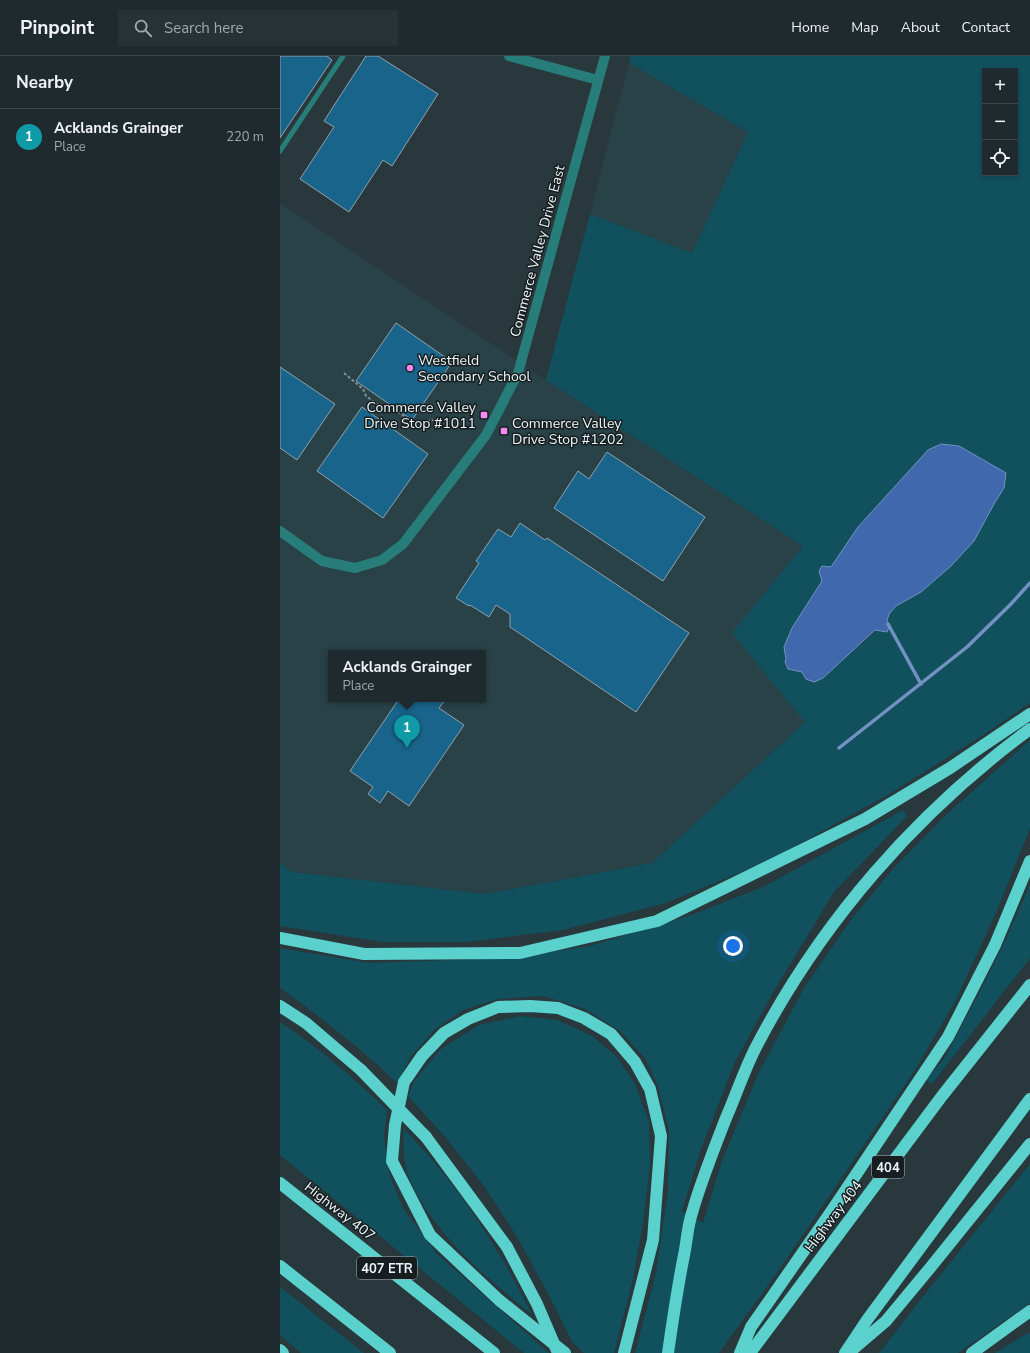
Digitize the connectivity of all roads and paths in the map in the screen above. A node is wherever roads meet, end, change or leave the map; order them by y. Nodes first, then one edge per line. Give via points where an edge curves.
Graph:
1 (343, 56) edge
2 (509, 56) edge
3 (605, 56) edge
4 (598, 80) junction
5 (280, 151) edge
6 (344, 373) dead end
7 (434, 420) dead end
8 (280, 531) edge
9 (1030, 714) edge
10 (1030, 729) edge
11 (1030, 861) edge
12 (280, 938) edge
13 (1030, 985) edge
14 (280, 1006) edge
15 (1030, 1099) edge
16 (1030, 1144) edge
17 (280, 1183) edge
18 (280, 1266) edge
19 (1030, 1311) edge
20 (280, 1350) edge
21 (283, 1353) edge
22 (390, 1353) edge
23 (494, 1353) edge
24 (558, 1353) edge
25 (565, 1353) edge
26 (624, 1353) edge
27 (668, 1353) edge
28 (740, 1353) edge
29 (750, 1353) edge
30 (847, 1353) edge
31 (972, 1353) edge

1 - 5 lane
2 - 4 street
3 - 4 street, Commerce Valley Drive East
4 - 8 street, Commerce Valley Drive East via 518,373 486,435 403,544 382,560 355,568 322,561
6 - 7 path via 363,389 366,396 388,412 395,410 410,420 410,423
9 - 12 highway via 950,768 864,819 657,921 520,954 364,954
10 - 27 highway via 952,792 886,859 842,912 798,974 754,1050 691,1214
11 - 28 highway via 995,945 948,1037 751,1327
13 - 29 highway, Highway 404 / 404 via 942,1096
14 - 24 highway, bridge via 306,1023 361,1070 426,1137 507,1247 537,1304
15 - 30 highway via 867,1320
16 - 30 highway via 886,1321
17 - 23 highway, Highway 407 / 407 ETR
18 - 22 highway
19 - 31 highway
20 - 21 highway
25 - 26 highway via 499,1300 430,1235 392,1161 395,1125 404,1082 422,1056 444,1033 468,1019 498,1007 558,1008 584,1018 611,1034 634,1062 650,1089 660,1136 652,1240

